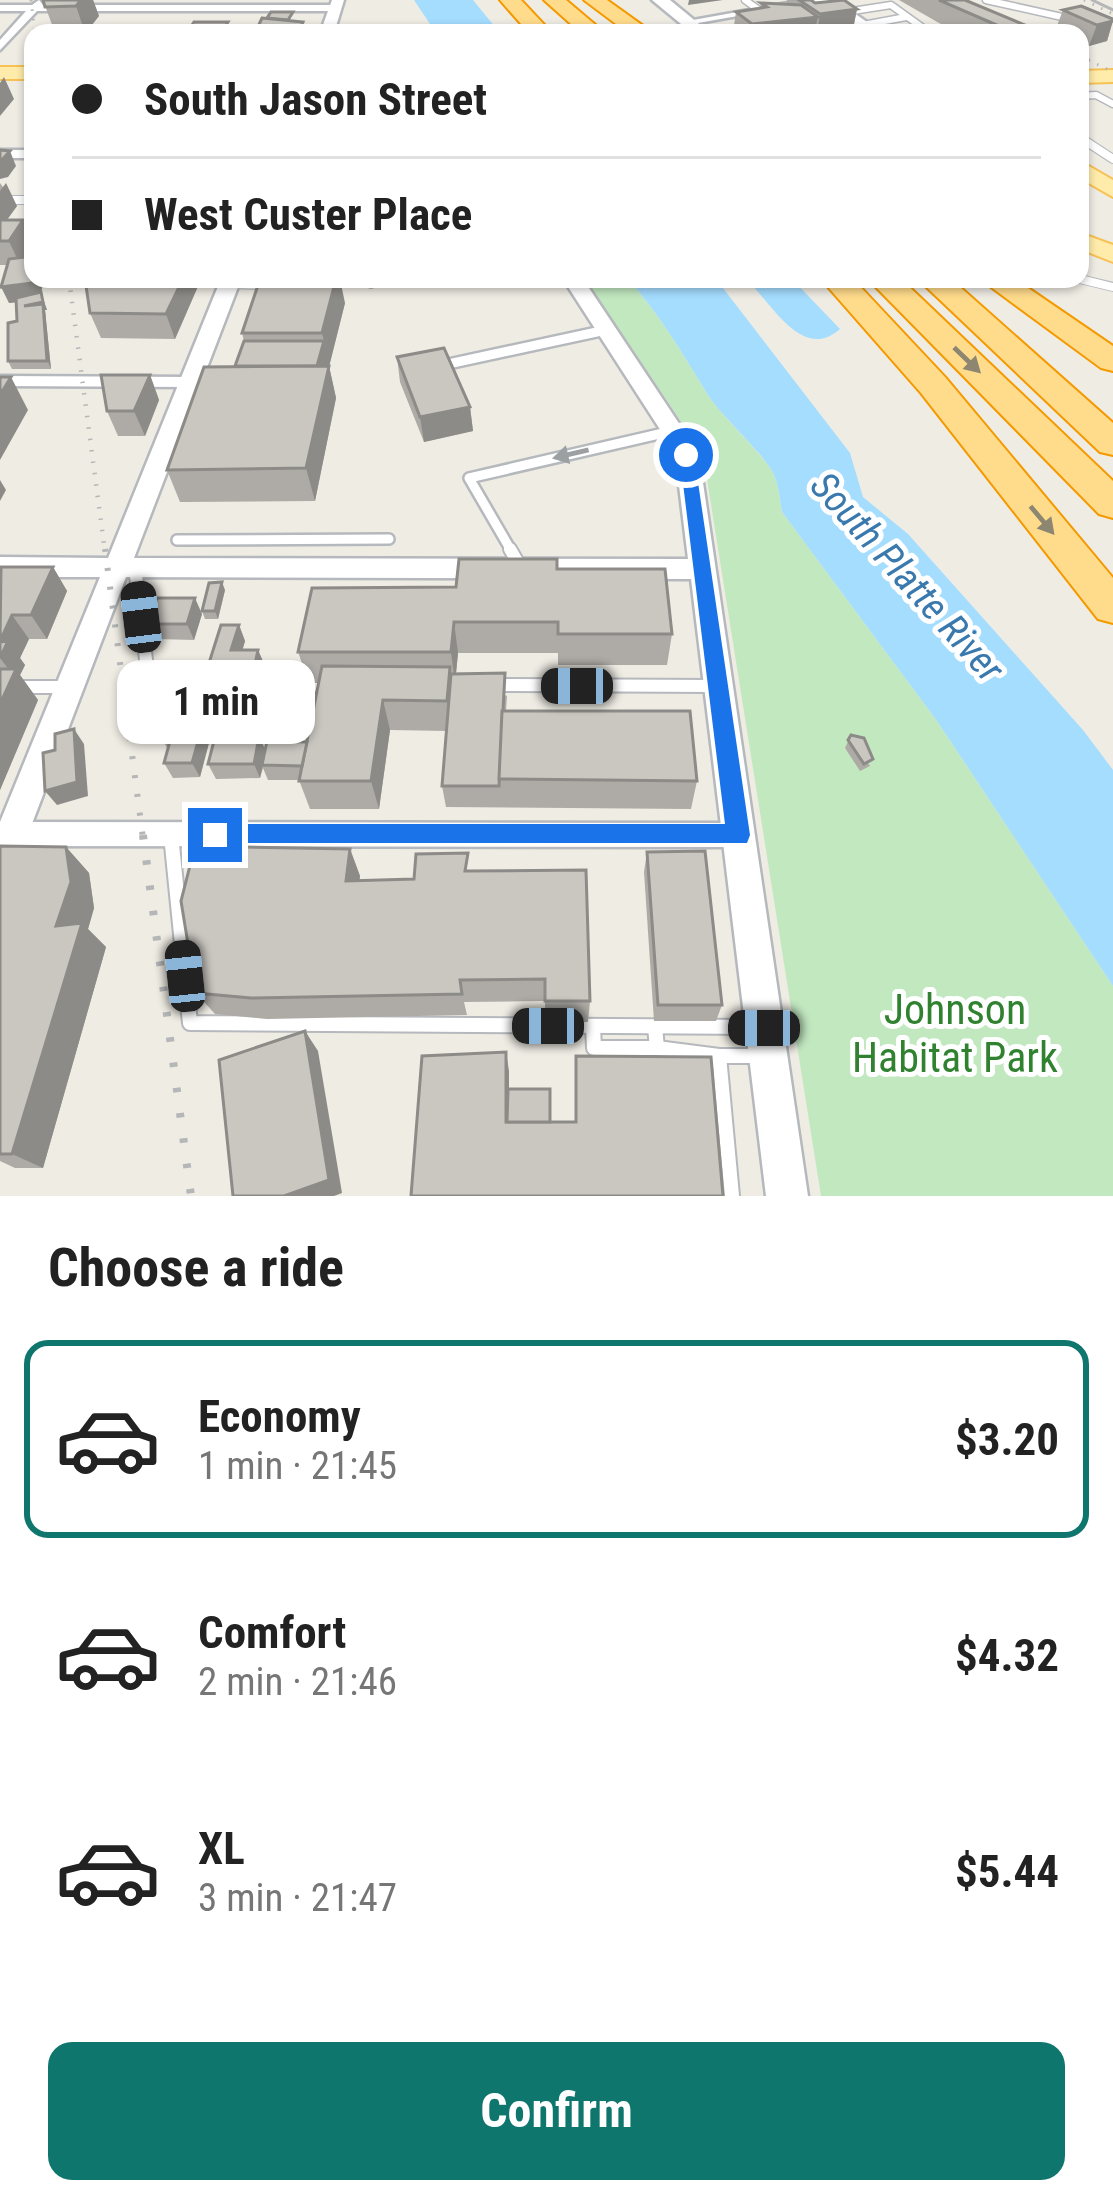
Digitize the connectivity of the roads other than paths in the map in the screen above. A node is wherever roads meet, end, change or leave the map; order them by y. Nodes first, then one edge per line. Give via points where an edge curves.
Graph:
1 (510, 0) edge
2 (553, 0) edge
3 (590, 0) edge
4 (660, 0) edge
5 (745, 0) edge
6 (824, 0) edge
7 (986, 0) edge
8 (792, 2) edge
9 (16, 4) edge
10 (38, 4) edge
11 (337, 4) edge
12 (0, 8) edge
13 (775, 8) junction
14 (759, 10) junction
15 (842, 12) junction
16 (906, 17) junction
17 (792, 20) edge
18 (1078, 21) edge
19 (533, 24) edge
20 (581, 24) edge
21 (618, 24) edge
22 (628, 24) edge
23 (690, 24) edge
24 (705, 24) edge
25 (858, 24) edge
26 (884, 24) edge
27 (916, 24) edge
28 (3, 40) edge
29 (228, 288) edge
30 (579, 288) edge
31 (844, 288) edge
32 (892, 288) edge
33 (944, 288) edge
34 (1008, 288) edge
35 (606, 330) junction
36 (1113, 361) edge
37 (422, 369) edge
38 (0, 381) edge
39 (203, 382) junction
40 (672, 430) junction
41 (1113, 443) edge
42 (1113, 503) edge
43 (389, 538) dead end
44 (177, 540) dead end
45 (0, 567) edge
46 (125, 567) junction
47 (521, 568) junction
48 (704, 569) junction
49 (1113, 607) edge
50 (339, 685) edge
51 (482, 685) edge
52 (719, 686) junction
53 (0, 687) edge
54 (67, 687) junction
55 (171, 835) junction
56 (739, 835) junction
57 (4, 844) edge
58 (593, 1026) junction
59 (656, 1027) junction
60 (766, 1042) junction
61 (657, 1048) junction
62 (719, 1057) junction
63 (732, 1196) edge
64 (787, 1196) edge

1 - 19 highway
2 - 20 highway
3 - 21 highway
3 - 22 highway
4 - 23 main road
5 - 14 lane
6 - 8 street
6 - 15 main road
7 - 18 lane
8 - 13 street
9 - 10 street
9 - 12 street
10 - 11 street
10 - 28 street
13 - 14 street
13 - 17 lane
14 - 24 street
15 - 16 lane via 886,5
15 - 25 main road
16 - 26 lane
16 - 27 lane
29 - 39 street
30 - 35 street
31 -> 49 highway
32 -> 42 highway
33 - 41 highway
34 - 36 highway
35 - 37 lane
35 - 40 street
38 - 39 street
39 - 46 street
40 -> 47 lane via 469,478
40 - 48 street via 686,455
43 - 44 lane
45 - 46 street
46 - 47 street
46 - 50 lane via 149,685
46 - 54 street
47 - 48 street
48 - 52 street
51 - 52 lane
52 - 56 street
53 - 54 lane
54 - 57 street
55 - 56 street
55 - 57 street
55 - 58 lane via 190,1023
56 - 60 street
58 - 59 lane
58 - 61 lane via 594,1048
59 - 60 lane
59 - 61 lane
60 - 62 lane
60 - 64 street
61 - 62 lane
62 - 63 lane

